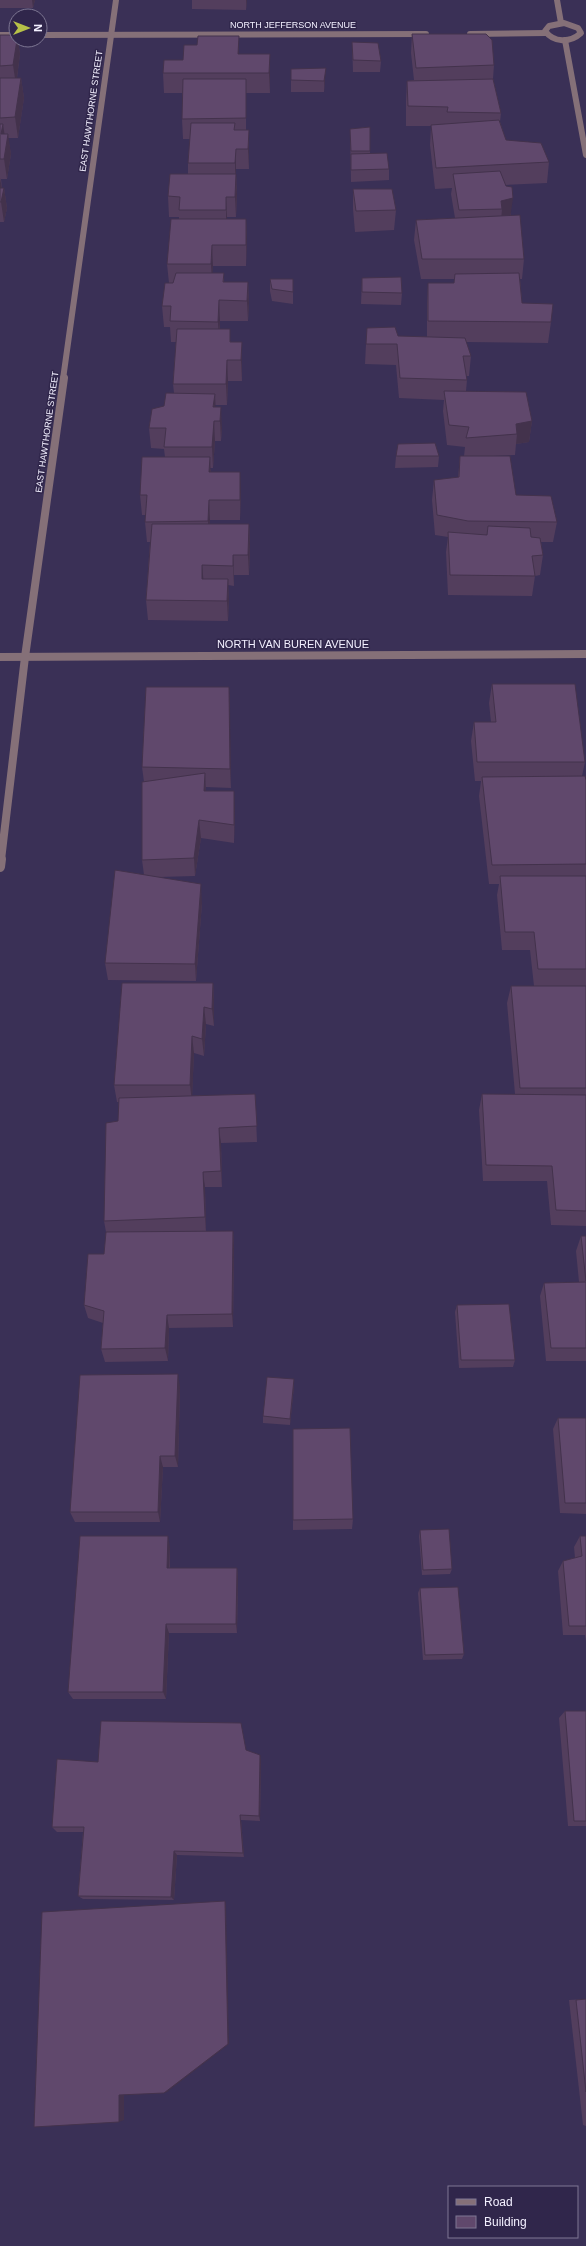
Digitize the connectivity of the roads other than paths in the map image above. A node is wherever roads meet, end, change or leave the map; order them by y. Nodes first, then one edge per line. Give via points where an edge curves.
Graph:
1 (116, 0) edge
2 (557, 0) edge
3 (561, 23) junction
4 (546, 33) junction
5 (583, 33) edge
6 (436, 34) edge
7 (459, 34) edge
8 (48, 35) edge
9 (111, 35) junction
10 (564, 40) junction
11 (586, 155) edge
12 (586, 654) edge
13 (0, 657) edge
14 (25, 657) junction
15 (0, 867) edge

1 - 9 street, EAST HAWTHORNE STREET
2 - 3 street
3 - 4 street via 549,26
3 - 5 street via 574,25
4 - 7 street
4 - 10 street via 553,38
5 - 10 street
6 - 9 street, NORTH JEFFERSON AVENUE
8 - 9 street, NORTH JEFFERSON AVENUE
9 - 14 street, EAST HAWTHORNE STREET
10 - 11 street
12 - 14 street, NORTH VAN BUREN AVENUE
13 - 14 street, NORTH VAN BUREN AVENUE
14 - 15 street, EAST HAWTHORNE STREET

